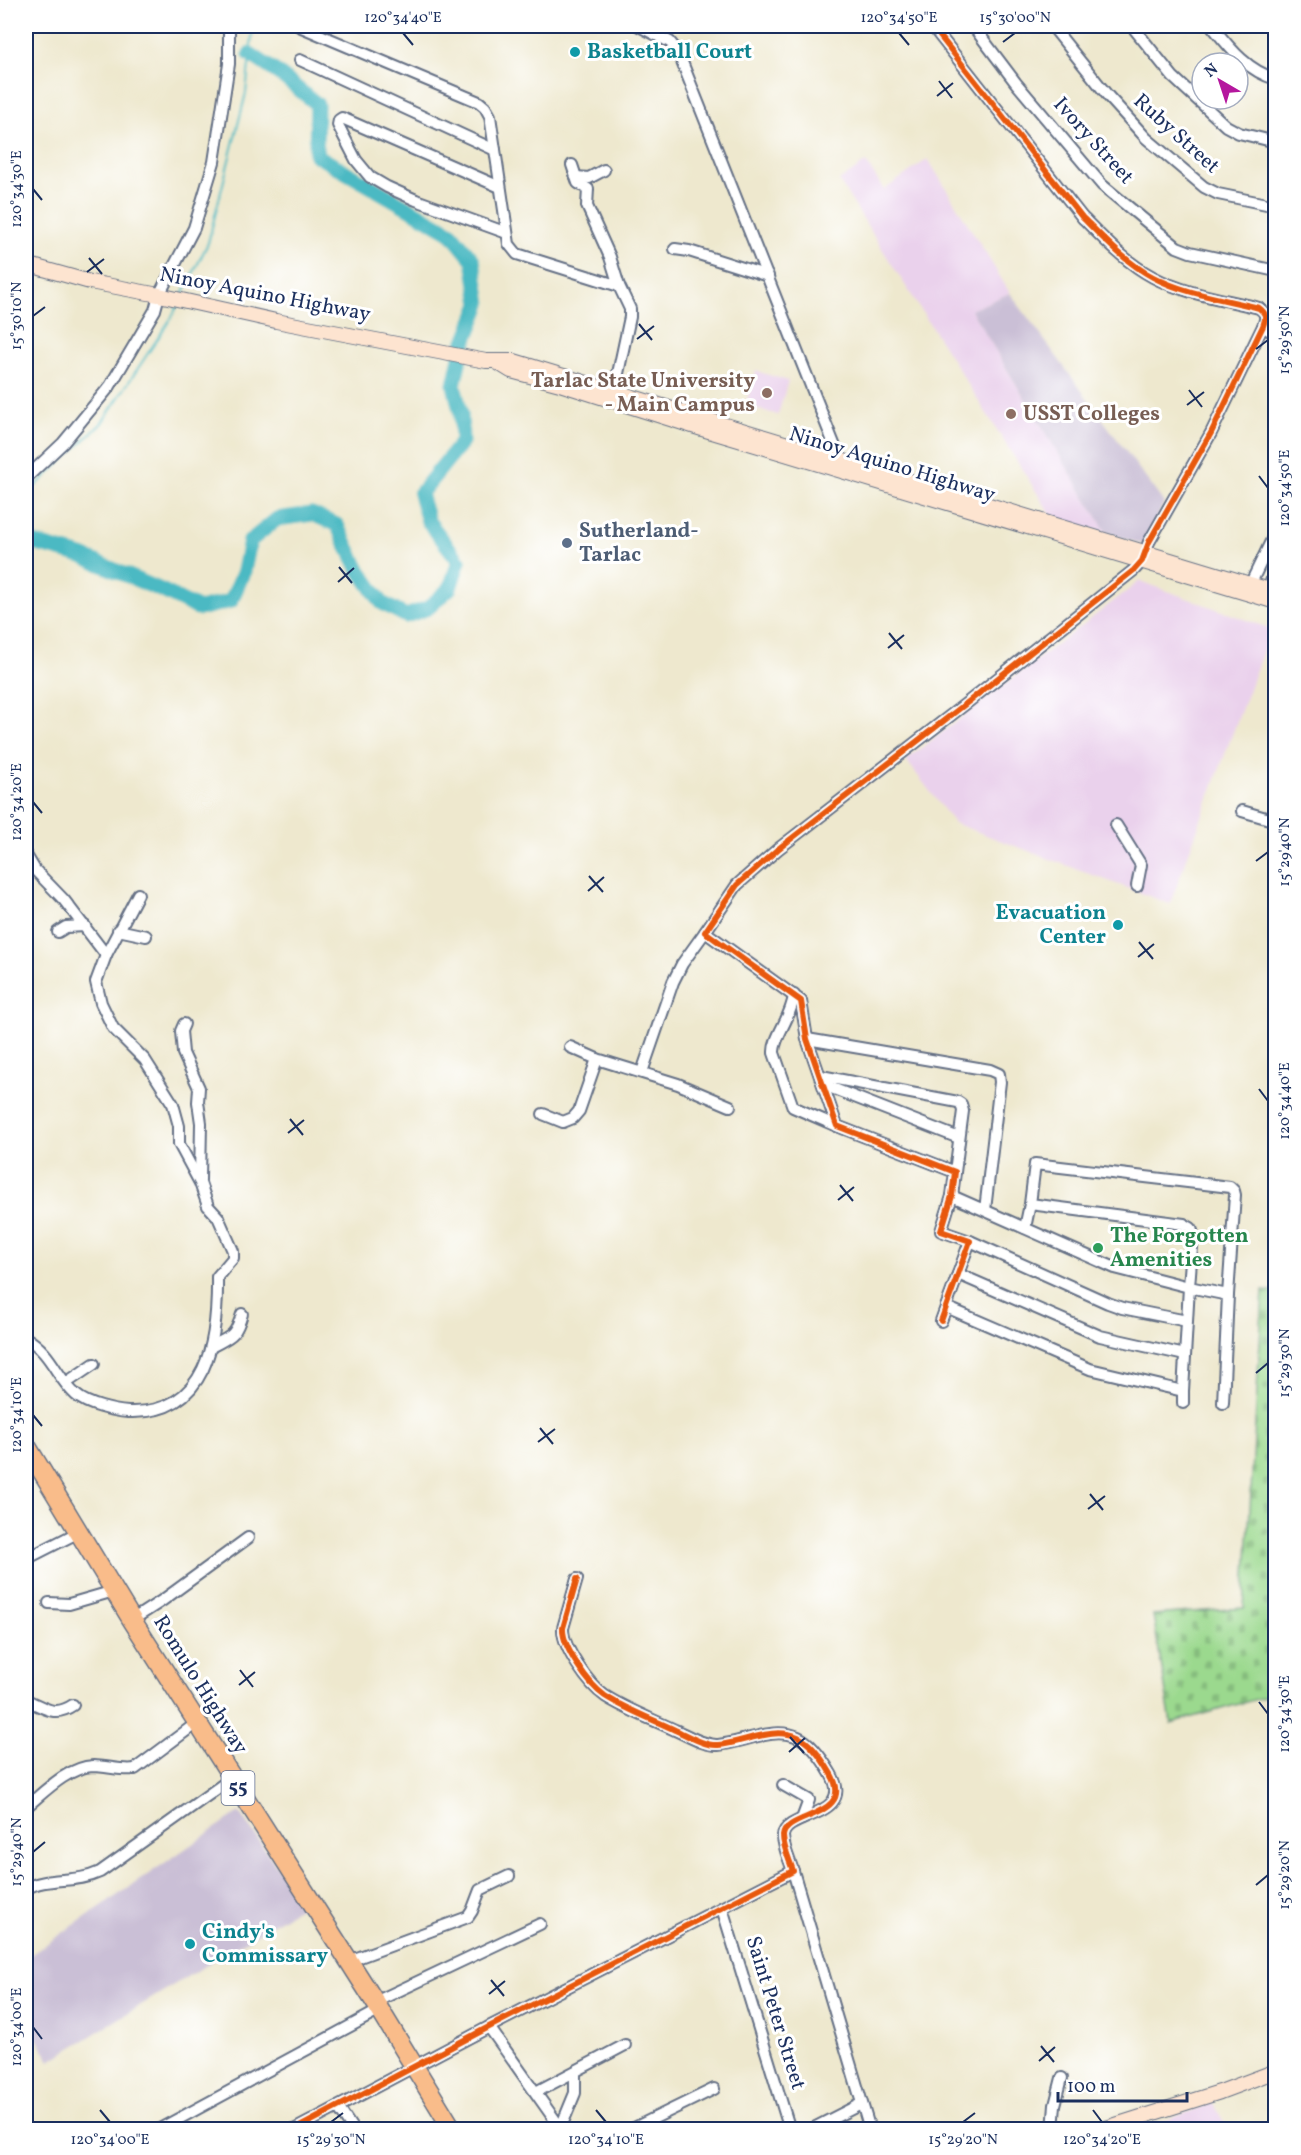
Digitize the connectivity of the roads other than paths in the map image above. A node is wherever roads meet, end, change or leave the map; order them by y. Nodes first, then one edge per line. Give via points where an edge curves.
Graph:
1 (229, 26) edge
2 (299, 26) edge
3 (639, 26) edge
4 (932, 26) edge
5 (973, 26) edge
6 (1052, 26) edge
7 (1132, 26) edge
8 (1212, 26) edge
9 (300, 60) dead end
10 (1275, 79) edge
11 (1275, 142) edge
12 (495, 150) junction
13 (572, 165) dead end
14 (604, 170) dead end
15 (576, 177) junction
16 (500, 187) junction
17 (1275, 206) edge
18 (507, 233) junction
19 (675, 249) dead end
20 (26, 264) edge
21 (1275, 271) edge
22 (768, 276) junction
23 (619, 286) junction
24 (162, 296) junction
25 (1263, 326) junction
26 (1275, 335) edge
27 (613, 395) junction
28 (799, 452) junction
29 (840, 459) junction
30 (855, 469) junction
31 (26, 478) edge
32 (1275, 531) edge
33 (1143, 556) junction
34 (1275, 565) edge
35 (1248, 588) junction
36 (1272, 596) edge
37 (1242, 811) dead end
38 (1275, 821) edge
39 (1116, 825) dead end
40 (26, 855) edge
41 (1137, 886) dead end
42 (138, 894) dead end
43 (85, 926) junction
44 (118, 930) junction
45 (58, 932) dead end
46 (705, 932) junction
47 (146, 936) dead end
48 (106, 955) junction
49 (794, 995) junction
50 (789, 1018) junction
51 (184, 1024) dead end
52 (803, 1026) junction
53 (807, 1039) junction
54 (570, 1047) dead end
55 (597, 1059) junction
56 (642, 1071) junction
57 (822, 1081) junction
58 (730, 1106) dead end
59 (543, 1114) dead end
60 (837, 1126) junction
61 (959, 1138) junction
62 (955, 1172) junction
63 (200, 1183) junction
64 (952, 1196) junction
65 (1030, 1204) junction
66 (986, 1210) junction
67 (1026, 1228) junction
68 (970, 1241) junction
69 (958, 1274) junction
70 (1189, 1287) junction
71 (1228, 1295) junction
72 (946, 1307) junction
73 (242, 1314) dead end
74 (942, 1321) dead end
75 (1187, 1321) junction
76 (26, 1338) edge
77 (211, 1347) junction
78 (1185, 1355) junction
79 (94, 1364) dead end
80 (66, 1383) junction
81 (1183, 1391) junction
82 (1183, 1403) dead end
83 (1223, 1403) dead end
84 (26, 1445) edge
85 (79, 1532) junction
86 (248, 1539) dead end
87 (26, 1559) edge
88 (577, 1579) dead end
89 (114, 1591) junction
90 (49, 1604) dead end
91 (132, 1620) junction
92 (26, 1700) edge
93 (73, 1705) dead end
94 (198, 1722) junction
95 (232, 1778) junction
96 (783, 1785) dead end
97 (26, 1807) edge
98 (802, 1819) junction
99 (793, 1871) junction
100 (509, 1876) dead end
101 (26, 1878) edge
102 (37, 1884) junction
103 (26, 1889) edge
104 (722, 1908) junction
105 (540, 1924) dead end
106 (349, 1961) junction
107 (377, 2006) junction
108 (489, 2026) junction
109 (625, 2045) dead end
110 (413, 2066) junction
111 (1275, 2071) edge
112 (575, 2072) junction
113 (1062, 2078) dead end
114 (714, 2089) dead end
115 (536, 2092) junction
116 (861, 2104) junction
117 (338, 2107) junction
118 (562, 2128) edge
119 (158, 2130) edge
120 (294, 2130) edge
121 (353, 2130) edge
122 (453, 2130) edge
123 (630, 2130) edge
124 (790, 2130) edge
125 (810, 2130) edge
126 (870, 2130) edge
127 (1053, 2130) edge
128 (1100, 2130) edge

1 - 24 street via 229,64 214,162 194,228
2 - 12 street via 478,102 490,116
3 - 22 street via 670,42 678,52
4 - 25 street via 1082,217 1107,242 1159,280 1205,296 1259,308 1265,312
5 - 21 street, Ivory Street via 1102,185 1177,247
6 - 17 street, Ruby Street via 1146,138 1196,180 1218,194
7 - 11 street via 1173,77 1226,126
8 - 10 street via 1242,60
9 - 12 street
12 - 16 street
13 - 15 street
14 - 15 street via 589,178
15 - 23 street via 588,189 587,206
16 - 18 street
16 - 18 street via 339,120 356,160 370,177 416,200
18 - 23 street via 509,244 518,254
19 - 22 street
20 - 24 main road, Ninoy Aquino Highway
22 - 29 street
23 - 27 street via 630,317
24 - 27 main road, Ninoy Aquino Highway via 492,362
24 - 31 street via 110,386 63,443
25 - 26 street
25 - 33 street via 1211,433
27 - 28 main road, Ninoy Aquino Highway
28 - 29 main road, Ninoy Aquino Highway
28 - 30 main road, Ninoy Aquino Highway
29 - 30 main road, Ninoy Aquino Highway
30 - 33 main road, Ninoy Aquino Highway
32 - 35 street
33 - 35 main road, Ninoy Aquino Highway
33 - 46 street via 1134,570 1049,639 761,863 737,885
34 - 36 street
35 - 36 main road, Ninoy Aquino Highway
37 - 38 street
39 - 41 street via 1141,865
40 - 43 street via 34,870
42 - 44 street
43 - 45 street via 66,927
43 - 48 street
44 - 47 street
44 - 48 street
46 - 49 street
46 - 56 street via 673,982
48 - 63 street via 96,982 101,1003 113,1028 145,1060 173,1104 179,1143
49 - 50 street
49 - 52 street via 803,1004
50 - 52 street
50 - 60 street via 773,1050 791,1104 798,1111
51 - 63 street via 183,1053 199,1088
52 - 53 street
53 - 57 street
53 - 66 street via 999,1074
54 - 55 street
55 - 56 street
55 - 59 street via 573,1118 563,1122
56 - 58 street
57 - 60 street
57 - 61 street
57 - 61 street via 958,1102 963,1111
60 - 62 street
61 - 62 street
62 - 64 street
63 - 77 street via 233,1251 231,1262 217,1277
64 - 66 street
64 - 68 street via 941,1231
65 - 67 street
65 - 70 street via 1188,1226 1193,1234
65 - 71 street via 1035,1164 1232,1189 1235,1195
66 - 67 street
67 - 70 street via 1115,1268
68 - 69 street
68 - 75 street via 1108,1303
69 - 72 street
69 - 78 street via 1100,1336
70 - 71 street
70 - 75 street
71 - 83 street
72 - 74 street
72 - 81 street via 1090,1369
73 - 77 street via 233,1335
75 - 78 street
76 - 80 street via 39,1345
77 - 80 street via 202,1374 189,1390 169,1406 146,1413 113,1411 78,1397
78 - 81 street
79 - 80 street
81 - 82 street
84 - 85 highway, Romulo Highway / 55
85 - 87 street
85 - 89 highway, Romulo Highway / 55
86 - 91 street
88 - 98 street via 563,1634 569,1652 601,1692 640,1714 712,1745 771,1734 803,1740 831,1774 835,1791 824,1809
89 - 90 street via 69,1604
89 - 91 highway, Romulo Highway / 55
91 - 94 highway, Romulo Highway / 55
92 - 93 street via 58,1712
94 - 95 highway, Romulo Highway / 55
94 - 97 street via 135,1769 95,1766 79,1770
95 - 102 street via 100,1872 81,1880
95 - 106 highway, Romulo Highway / 55
96 - 98 street via 809,1800
98 - 99 street via 788,1826 784,1834
99 - 104 street
99 - 116 street
100 - 106 street via 480,1890 468,1917
101 - 102 street
102 - 103 street
104 - 108 street
104 - 124 street, Saint Peter Street
105 - 107 street
106 - 107 highway, Romulo Highway / 55
107 - 110 highway, Romulo Highway / 55
107 - 119 street
108 - 110 street
108 - 115 street
109 - 112 street
110 - 117 street
110 - 122 highway, Romulo Highway / 55
111 - 128 main road
112 - 115 street
112 - 118 street via 574,2093
113 - 127 street
114 - 123 street
115 - 118 street
116 - 125 street
116 - 126 street
117 - 120 street
117 - 121 street

